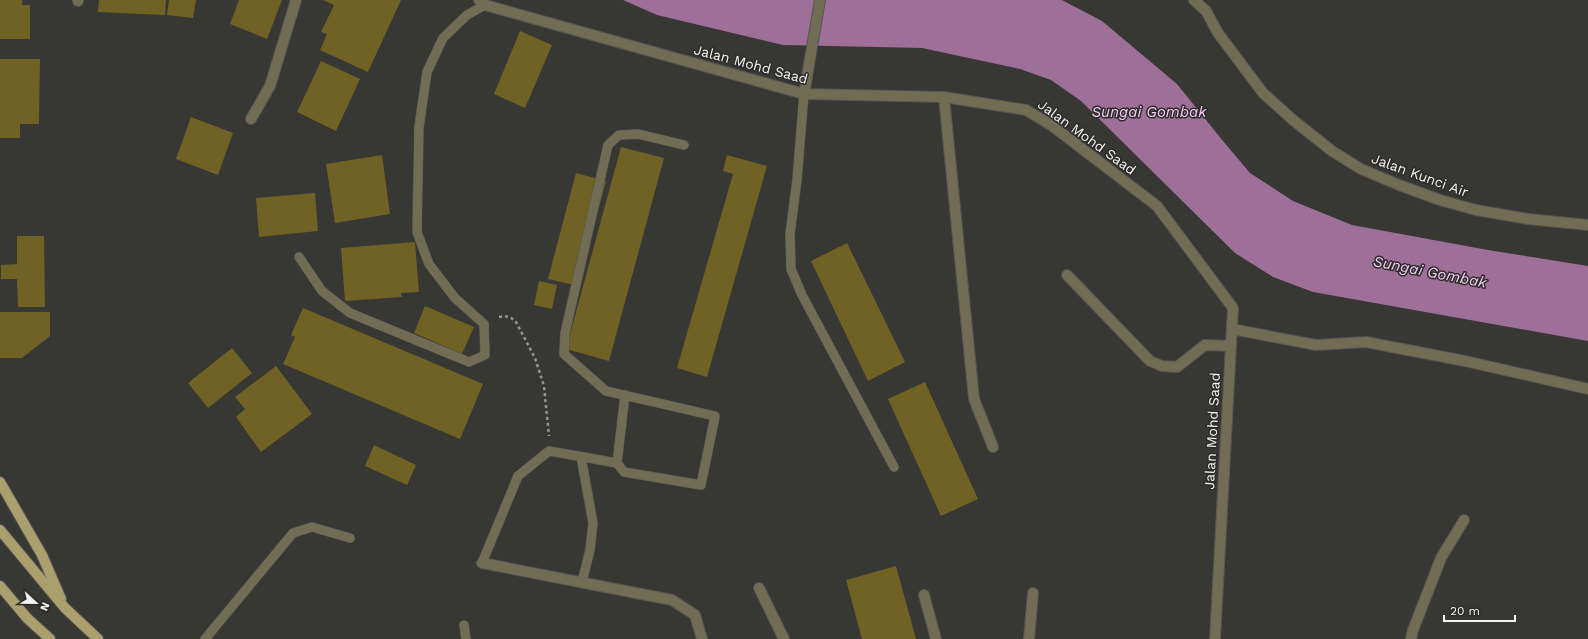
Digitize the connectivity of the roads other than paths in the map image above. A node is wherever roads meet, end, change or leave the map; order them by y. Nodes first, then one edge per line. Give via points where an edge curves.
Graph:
1 (296, 0) edge
2 (820, 0) edge
3 (1194, 0) edge
4 (482, 3) edge
5 (804, 89) junction
6 (944, 96) junction
7 (251, 119) dead end
8 (684, 145) dead end
9 (1588, 225) edge
10 (299, 256) dead end
11 (1067, 275) dead end
12 (1232, 329) junction
13 (1231, 346) junction
14 (1588, 389) edge
15 (626, 395) junction
16 (992, 447) dead end
17 (582, 458) junction
18 (617, 463) junction
19 (894, 467) dead end
20 (0, 482) edge
21 (1464, 520) dead end
22 (0, 530) edge
23 (350, 538) dead end
24 (482, 563) joint
25 (582, 582) junction
26 (0, 586) edge
27 (759, 588) dead end
28 (1033, 593) dead end
29 (924, 595) dead end
30 (65, 608) junction
31 (464, 625) dead end
32 (50, 639) edge
33 (98, 639) edge
34 (205, 639) edge
35 (466, 639) edge
36 (702, 639) edge
37 (784, 639) edge
38 (936, 639) edge
39 (1030, 639) edge
40 (1215, 639) edge
41 (1411, 639) edge

1 - 7 street via 270,86
2 - 5 street
3 - 9 street, Jalan Kunci Air via 1206,11 1218,33 1263,93 1321,142 1361,169 1426,195 1476,210 1528,219
4 - 5 street, Jalan Mohd Saad
4 - 10 lane via 443,38 427,72 419,127 417,232 429,264 455,298 484,324 485,355 469,362 350,314 322,291
5 - 6 street, Jalan Mohd Saad
5 - 19 lane via 790,234 791,269 802,295
6 - 12 street, Jalan Mohd Saad via 1026,110 1051,125 1157,206 1233,308
6 - 16 street via 974,399
8 - 15 lane via 638,134 619,135 608,145 565,332 564,354 606,391
11 - 13 street via 1150,361 1162,366 1177,367 1205,345
12 - 13 street, Jalan Mohd Saad
12 - 14 street via 1316,345 1366,342
13 - 40 street, Jalan Mohd Saad
15 - 18 lane
15 - 18 lane via 715,416 701,485 624,472
17 - 18 lane
17 - 24 lane via 550,451 518,476
17 - 25 lane via 593,523
20 - 30 main road via 42,554
21 - 41 street via 1441,558
22 - 30 main road
23 - 34 lane via 312,528 293,532
24 - 25 street
25 - 36 street via 672,600 695,615
26 - 32 main road via 27,618
27 - 37 street
28 - 39 street
29 - 38 street
30 - 33 main road
31 - 35 lane

